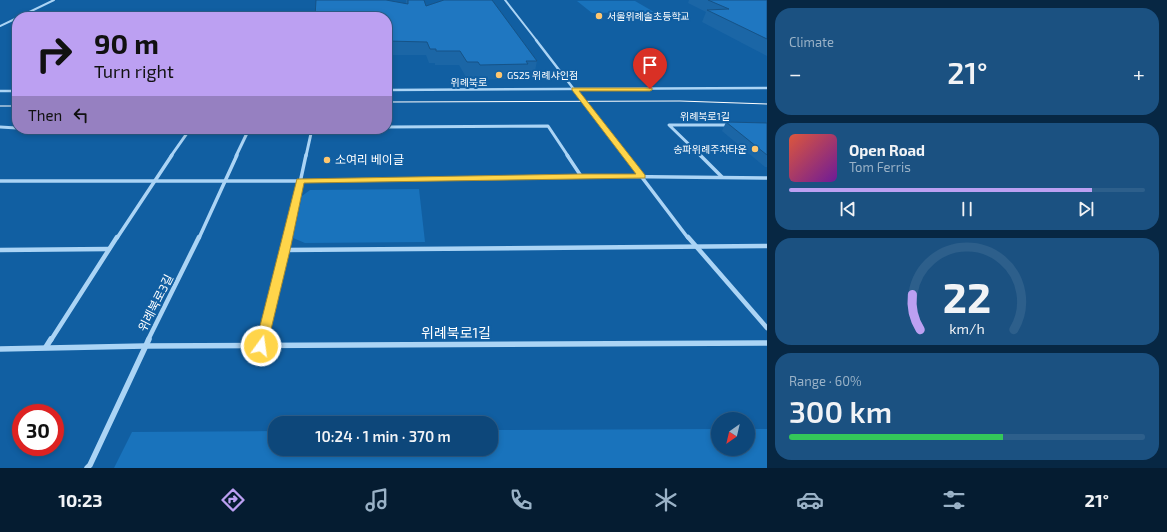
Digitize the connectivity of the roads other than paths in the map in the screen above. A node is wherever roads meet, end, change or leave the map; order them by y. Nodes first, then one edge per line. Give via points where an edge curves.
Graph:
1 (54, 0) edge
2 (505, 0) edge
3 (29, 12) edge
4 (12, 20) edge
5 (0, 26) edge
6 (767, 88) edge
7 (574, 89) junction
8 (392, 90) edge
9 (0, 91) edge
10 (12, 91) edge
11 (736, 125) edge
12 (392, 127) edge
13 (0, 128) edge
14 (12, 128) edge
15 (187, 134) edge
16 (247, 134) edge
17 (311, 134) edge
18 (581, 176) junction
19 (642, 177) junction
20 (722, 177) junction
21 (767, 178) edge
22 (156, 180) junction
23 (0, 181) edge
24 (225, 181) junction
25 (300, 181) junction
26 (694, 246) junction
27 (767, 246) edge
28 (109, 249) junction
29 (0, 250) edge
30 (285, 250) junction
31 (767, 328) edge
32 (767, 343) edge
33 (145, 346) junction
34 (261, 346) junction
35 (46, 347) junction
36 (0, 348) edge
37 (88, 468) edge

1 - 3 street
2 - 7 street
4 - 5 street
6 - 7 street, 위례북로
7 - 8 street, 위례북로
7 - 19 street
9 - 10 street
11 - 20 street, 위례북로1길 via 669,125
12 - 18 street via 548,126
13 - 14 street
15 - 22 street
16 - 24 street, 위례북로3길
17 - 25 street
18 - 19 street
18 - 25 street
19 - 20 street
19 - 26 street
20 - 21 street
22 - 23 street
22 - 24 street
22 - 28 street
24 - 25 street
24 - 33 street, 위례북로3길
25 - 30 street
26 - 27 street
26 - 30 street
26 - 31 street
28 - 29 street
28 - 35 street
30 - 34 street
32 - 34 street, 위례북로1길
33 - 34 street, 위례북로1길
33 - 35 street, 위례북로3길
33 - 37 street
35 - 36 street, 위례북로3길

